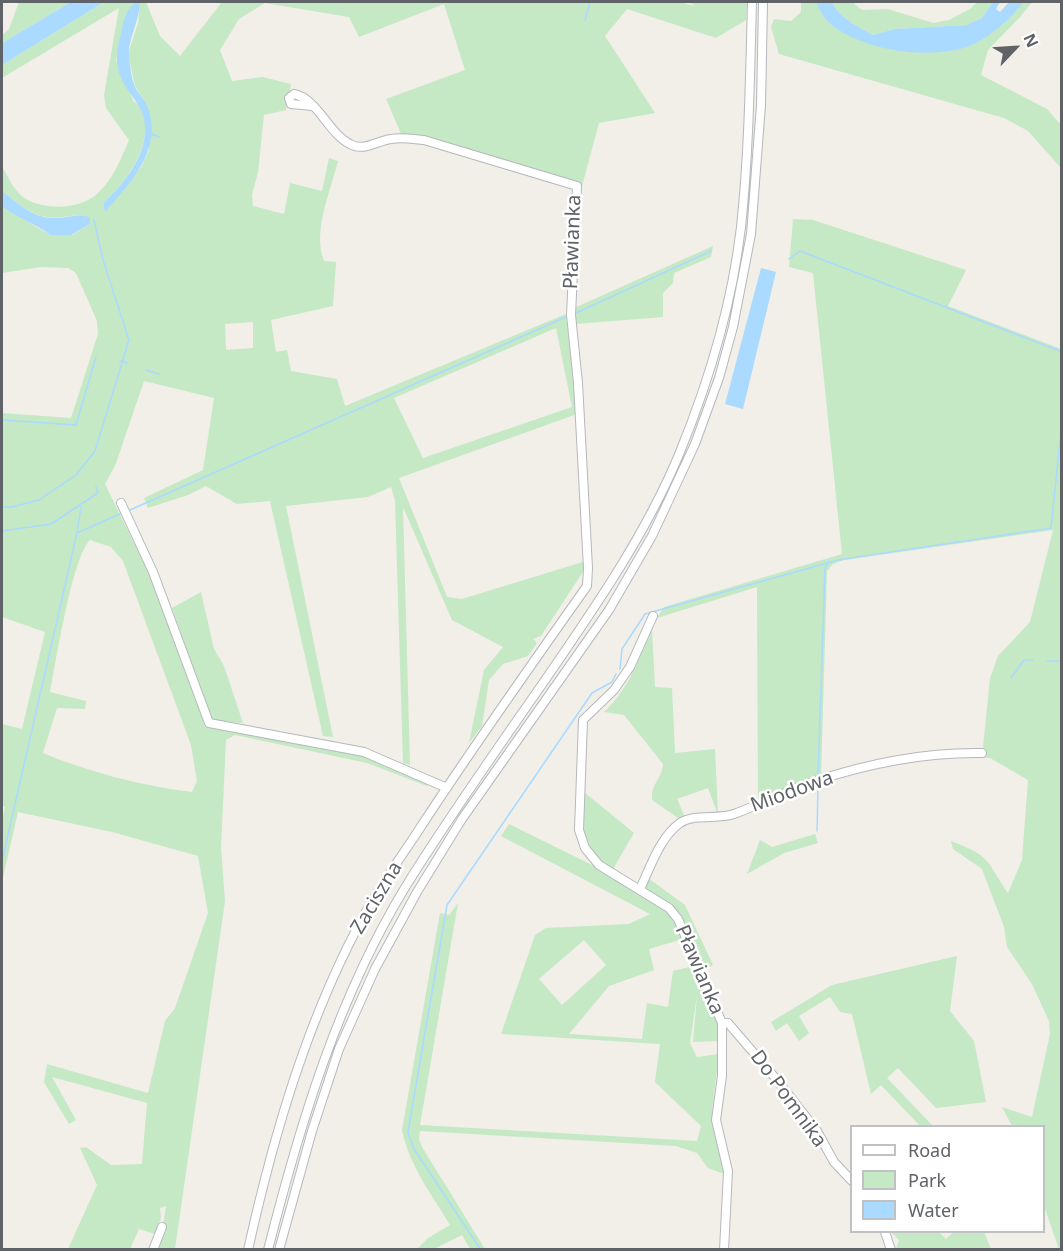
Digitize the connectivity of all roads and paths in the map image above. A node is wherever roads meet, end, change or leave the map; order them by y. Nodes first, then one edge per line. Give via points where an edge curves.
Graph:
1 (752, 2) edge
2 (763, 2) edge
3 (312, 106) dead end
4 (121, 503) dead end
5 (586, 586) joint
6 (653, 616) dead end
7 (982, 753) dead end
8 (447, 788) junction
9 (640, 889) junction
10 (722, 1023) junction
11 (850, 1179) edge
12 (162, 1227) dead end
13 (885, 1233) edge
14 (153, 1250) edge
15 (248, 1250) edge
16 (268, 1250) edge
17 (279, 1250) edge
18 (724, 1250) edge
19 (891, 1250) edge

1 - 16 street via 745,178 736,264 714,355 680,453 653,510 601,599 453,813 391,912 364,964 301,1126
2 - 17 street via 757,183 746,262 733,327 695,444 652,536 609,610 462,819 375,969 339,1049
3 - 5 street, Pławianka via 336,135 351,145 369,146 388,139 424,140 577,186 571,315 586,517
4 - 8 street via 153,572 209,723 364,752
5 - 8 street, Zaciszna
6 - 9 street, Pławianka via 630,667 614,690 583,720 581,729 581,839 599,865
7 - 9 street, Miodowa via 918,757 842,774 732,815 687,819 663,842
8 - 15 street, Zaciszna via 368,908 327,992 268,1161
9 - 10 street, Pławianka via 669,908 678,919
10 - 11 street, Do Pomnika via 728,1023 751,1048
10 - 18 street, Pławianka via 722,1076 716,1120 728,1171
12 - 14 street
13 - 19 street

